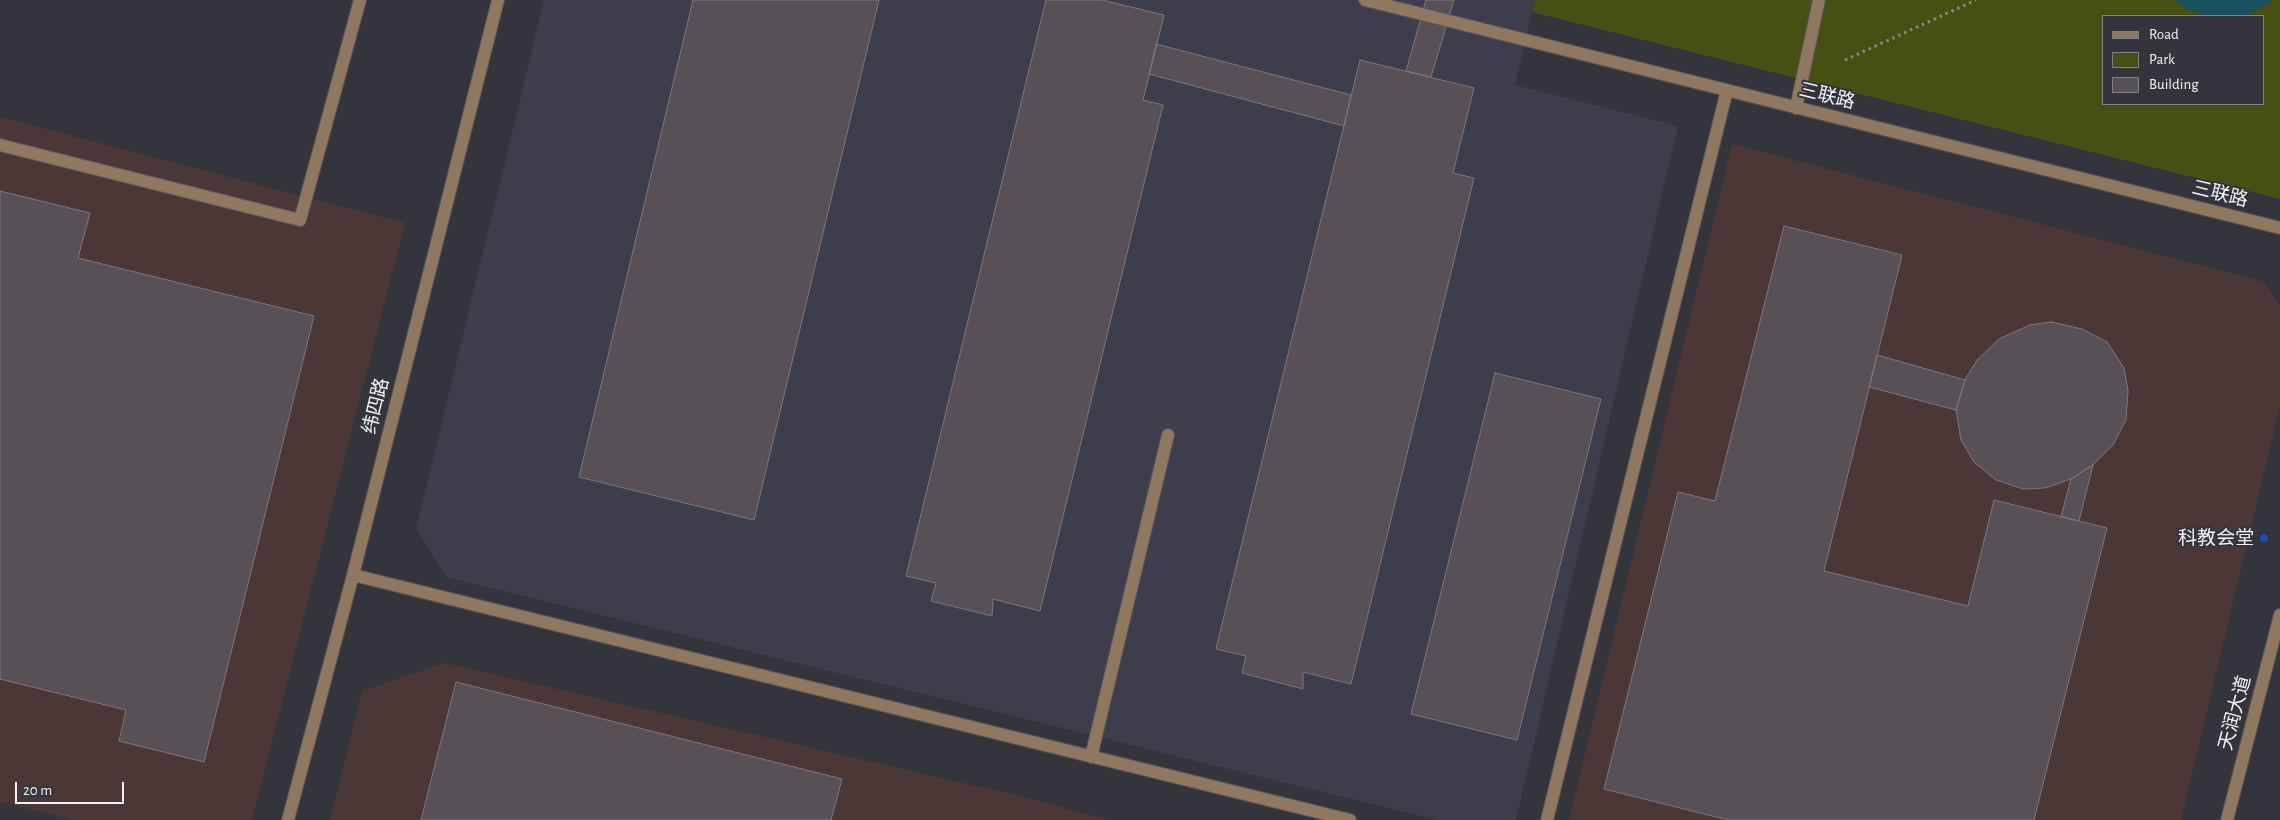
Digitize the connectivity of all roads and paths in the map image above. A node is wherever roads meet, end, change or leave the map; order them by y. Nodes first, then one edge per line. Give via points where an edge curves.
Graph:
1 (360, 0) edge
2 (498, 0) edge
3 (1365, 0) edge
4 (1819, 0) edge
5 (1976, 0) edge
6 (1845, 60) dead end
7 (1727, 90) junction
8 (1796, 108) junction
9 (0, 145) edge
10 (2280, 228) edge
11 (1168, 435) dead end
12 (353, 575) junction
13 (2280, 615) edge
14 (1091, 757) junction
15 (288, 820) edge
16 (1350, 820) edge
17 (1548, 820) edge
18 (2227, 820) edge

1 - 9 street via 300,220
2 - 12 street, 纬四路
3 - 7 street, 三联路
4 - 8 street
5 - 6 path
7 - 8 street, 三联路
7 - 17 street
8 - 10 street, 三联路
11 - 14 street
12 - 14 street
12 - 15 street, 纬四路
13 - 18 street, 天润大道
14 - 16 street

